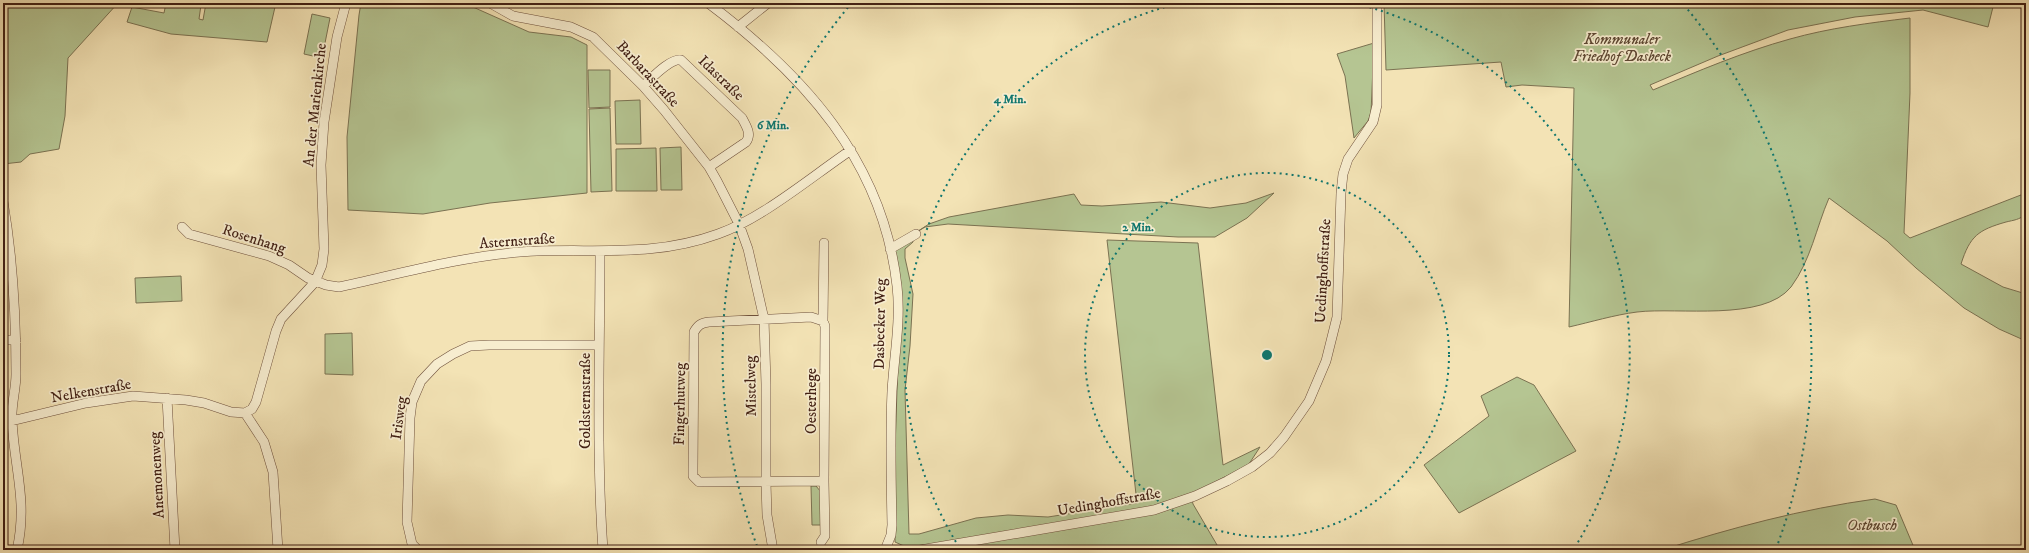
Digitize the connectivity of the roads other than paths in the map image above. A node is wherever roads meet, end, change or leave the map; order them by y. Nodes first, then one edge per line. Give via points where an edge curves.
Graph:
1 (346, 3) edge
2 (490, 3) edge
3 (708, 3) edge
4 (768, 3) edge
5 (1377, 3) edge
6 (738, 27) junction
7 (643, 86) junction
8 (851, 150) junction
9 (709, 167) junction
10 (3, 202) edge
11 (739, 224) junction
12 (182, 227) dead end
13 (916, 234) dead end
14 (824, 243) dead end
15 (7, 247) edge
16 (890, 249) junction
17 (600, 252) junction
18 (315, 282) junction
19 (764, 319) junction
20 (823, 321) junction
21 (3, 340) edge
22 (16, 340) junction
23 (599, 345) junction
24 (167, 398) junction
25 (245, 413) junction
26 (8, 422) edge
27 (824, 481) junction
28 (766, 483) junction
29 (820, 542) dead end
30 (886, 548) edge
31 (17, 550) edge
32 (175, 550) edge
33 (278, 550) edge
34 (418, 550) edge
35 (604, 550) edge
36 (773, 550) edge
37 (896, 550) edge
38 (920, 550) edge

1 - 18 street, An der Marienkirche via 337,37 328,91 321,165 324,249 321,269
2 - 7 street, Barbarastraße via 513,16 571,27 593,37
3 - 6 street, Dasbecker Weg
4 - 6 street
5 - 38 street, Uedinghoffstraße via 1377,105 1373,122 1353,149 1343,174 1337,317 1326,361 1310,401 1284,437 1270,453 1252,467 1173,505 1120,517
6 - 8 street, Dasbecker Weg via 793,75 832,120
7 - 9 street, Barbarastraße
7 - 9 street, Idastraße via 670,62 677,59 742,118 749,139
8 - 11 street, Asternstraße via 775,203
8 - 16 street, Dasbecker Weg via 871,190
9 - 11 street, Barbarastraße
10 - 15 street
11 - 17 street, Asternstraße via 720,233 678,246
11 - 19 street, Mistelweg via 753,265
12 - 18 street, Rosenhang via 189,234 274,258
13 - 16 street
14 - 20 street, Oesterhege
15 - 22 street
16 - 30 street, Dasbecker Weg via 898,295 891,447 892,524
17 - 18 street, Asternstraße via 519,252 454,261 339,287
17 - 23 street, Goldsternstraße
18 - 25 street via 282,319 276,331 256,402 252,409
19 - 20 street via 811,317
19 - 28 street, Mistelweg
19 - 28 street, Fingerhutweg via 704,323 694,332 693,468 694,476 699,482
20 - 27 street, Oesterhege
21 - 22 street
22 - 26 street via 16,377
23 - 34 street, Irisweg via 470,346 437,364 421,381 412,402 410,418 407,516 411,539
23 - 35 street, Goldsternstraße via 599,485
24 - 25 street, Nelkenstraße via 204,403 231,412
24 - 26 street, Nelkenstraße via 117,398
24 - 32 street, Anemonenweg
25 - 33 street via 264,442 273,472
26 - 31 street via 22,494 22,520
27 - 28 street
27 - 29 street, Oesterhege via 825,536
28 - 36 street, Mistelweg via 767,515
30 - 37 street

